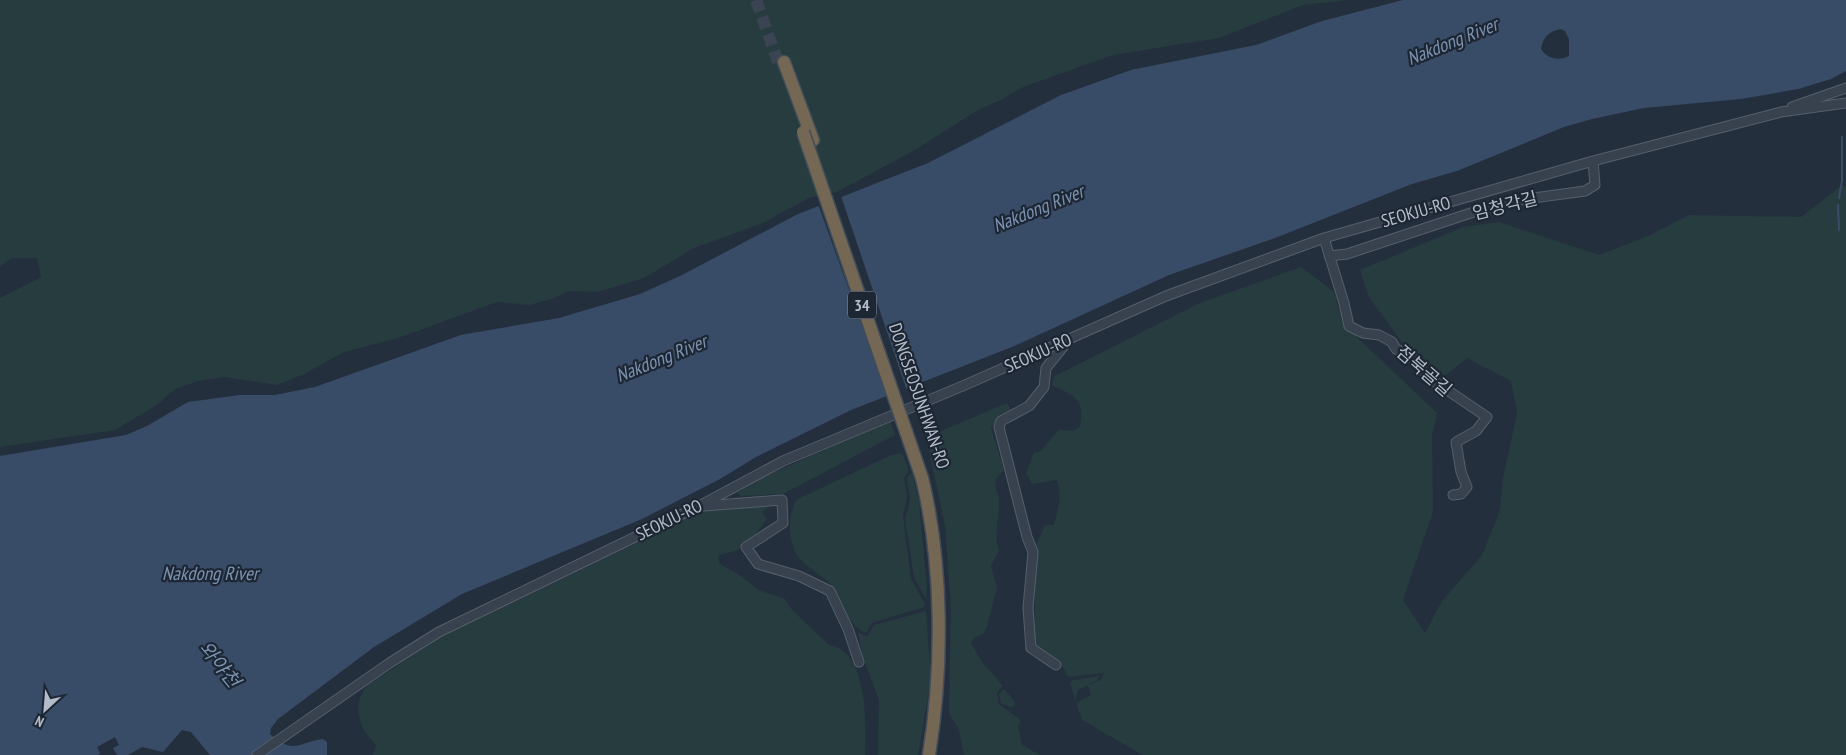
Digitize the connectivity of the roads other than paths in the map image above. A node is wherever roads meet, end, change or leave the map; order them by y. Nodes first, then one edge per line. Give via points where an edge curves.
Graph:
1 (782, 64) tunnel mouth
2 (1846, 88) edge
3 (1846, 103) edge
4 (1781, 112) junction
5 (1593, 161) junction
6 (1324, 238) junction
7 (1329, 256) junction
8 (1069, 340) junction
9 (925, 478) junction
10 (1453, 494) dead end
11 (699, 506) junction
12 (859, 662) dead end
13 (1056, 666) dead end
14 (257, 755) edge
15 (929, 755) edge
16 (936, 755) edge

1 - 9 highway, DONGSEOSUNHWAN-RO / 34, bridge
2 - 4 street
3 - 4 street, SEOKJU-RO
4 - 5 street, SEOKJU-RO
5 - 6 street, SEOKJU-RO
5 - 7 street, 임청각길 via 1595,185 1585,190 1504,202 1347,254
6 - 7 street, 점북골길
6 - 8 street, SEOKJU-RO via 1190,286
7 - 10 street, 점북골길 via 1349,326 1392,342 1396,349 1409,354 1428,377 1487,417 1476,431 1456,442 1467,487 1462,494
8 - 11 street, SEOKJU-RO via 783,462
8 - 13 street via 1046,368 1044,387 1029,406 1001,421 998,426 1033,552 1028,608 1031,648
9 - 15 highway, DONGSEOSUNHWAN-RO / 34 via 932,524 938,662
9 - 16 highway, DONGSEOSUNHWAN-RO / 34 via 942,559 946,659 942,722
11 - 12 street via 782,500 783,523 746,547 758,564 799,576 830,591
11 - 14 street, SEOKJU-RO via 439,632

